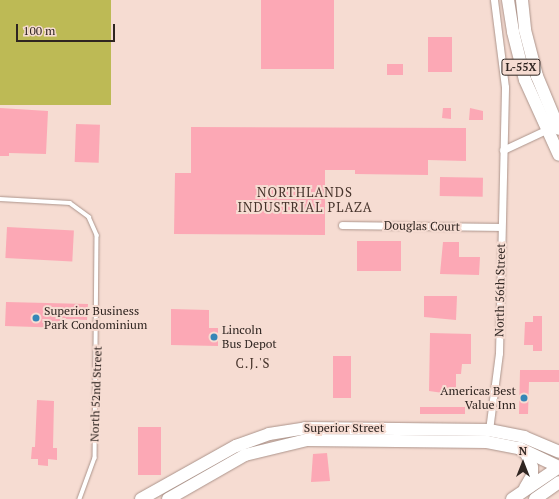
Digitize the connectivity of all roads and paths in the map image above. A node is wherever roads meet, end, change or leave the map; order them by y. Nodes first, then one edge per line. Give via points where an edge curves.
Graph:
1 (494, 0) edge
2 (508, 0) edge
3 (522, 0) edge
4 (558, 126) edge
5 (546, 130) junction
6 (503, 150) junction
7 (559, 155) edge
8 (0, 199) edge
9 (342, 224) dead end
10 (501, 227) junction
11 (489, 430) junction
12 (519, 448) junction
13 (559, 452) edge
14 (559, 467) edge
15 (559, 482) edge
16 (516, 496) edge
17 (80, 499) edge
18 (141, 499) edge
19 (168, 499) edge
20 (535, 499) edge

1 - 6 street, North 56th Street via 504,66
2 - 5 main road, L-55X via 517,55
3 - 4 main road, L-55X via 525,30 535,70
4 - 5 street
5 - 6 street
5 - 7 main road, L-55X
6 - 10 street, North 56th Street
8 - 17 lane, North 52nd Street via 62,201 77,207 89,217 99,243 94,458
9 - 10 street, Douglas Court
10 - 11 street, North 56th Street via 499,353
11 - 13 main road, Superior Street via 524,436
11 - 18 main road, Superior Street via 317,427 286,430 236,446
12 - 14 main road, Superior Street
12 - 16 main road via 528,457 533,472
12 - 19 main road, Superior Street via 476,441 307,440 246,455
14 - 16 main road
15 - 20 main road

